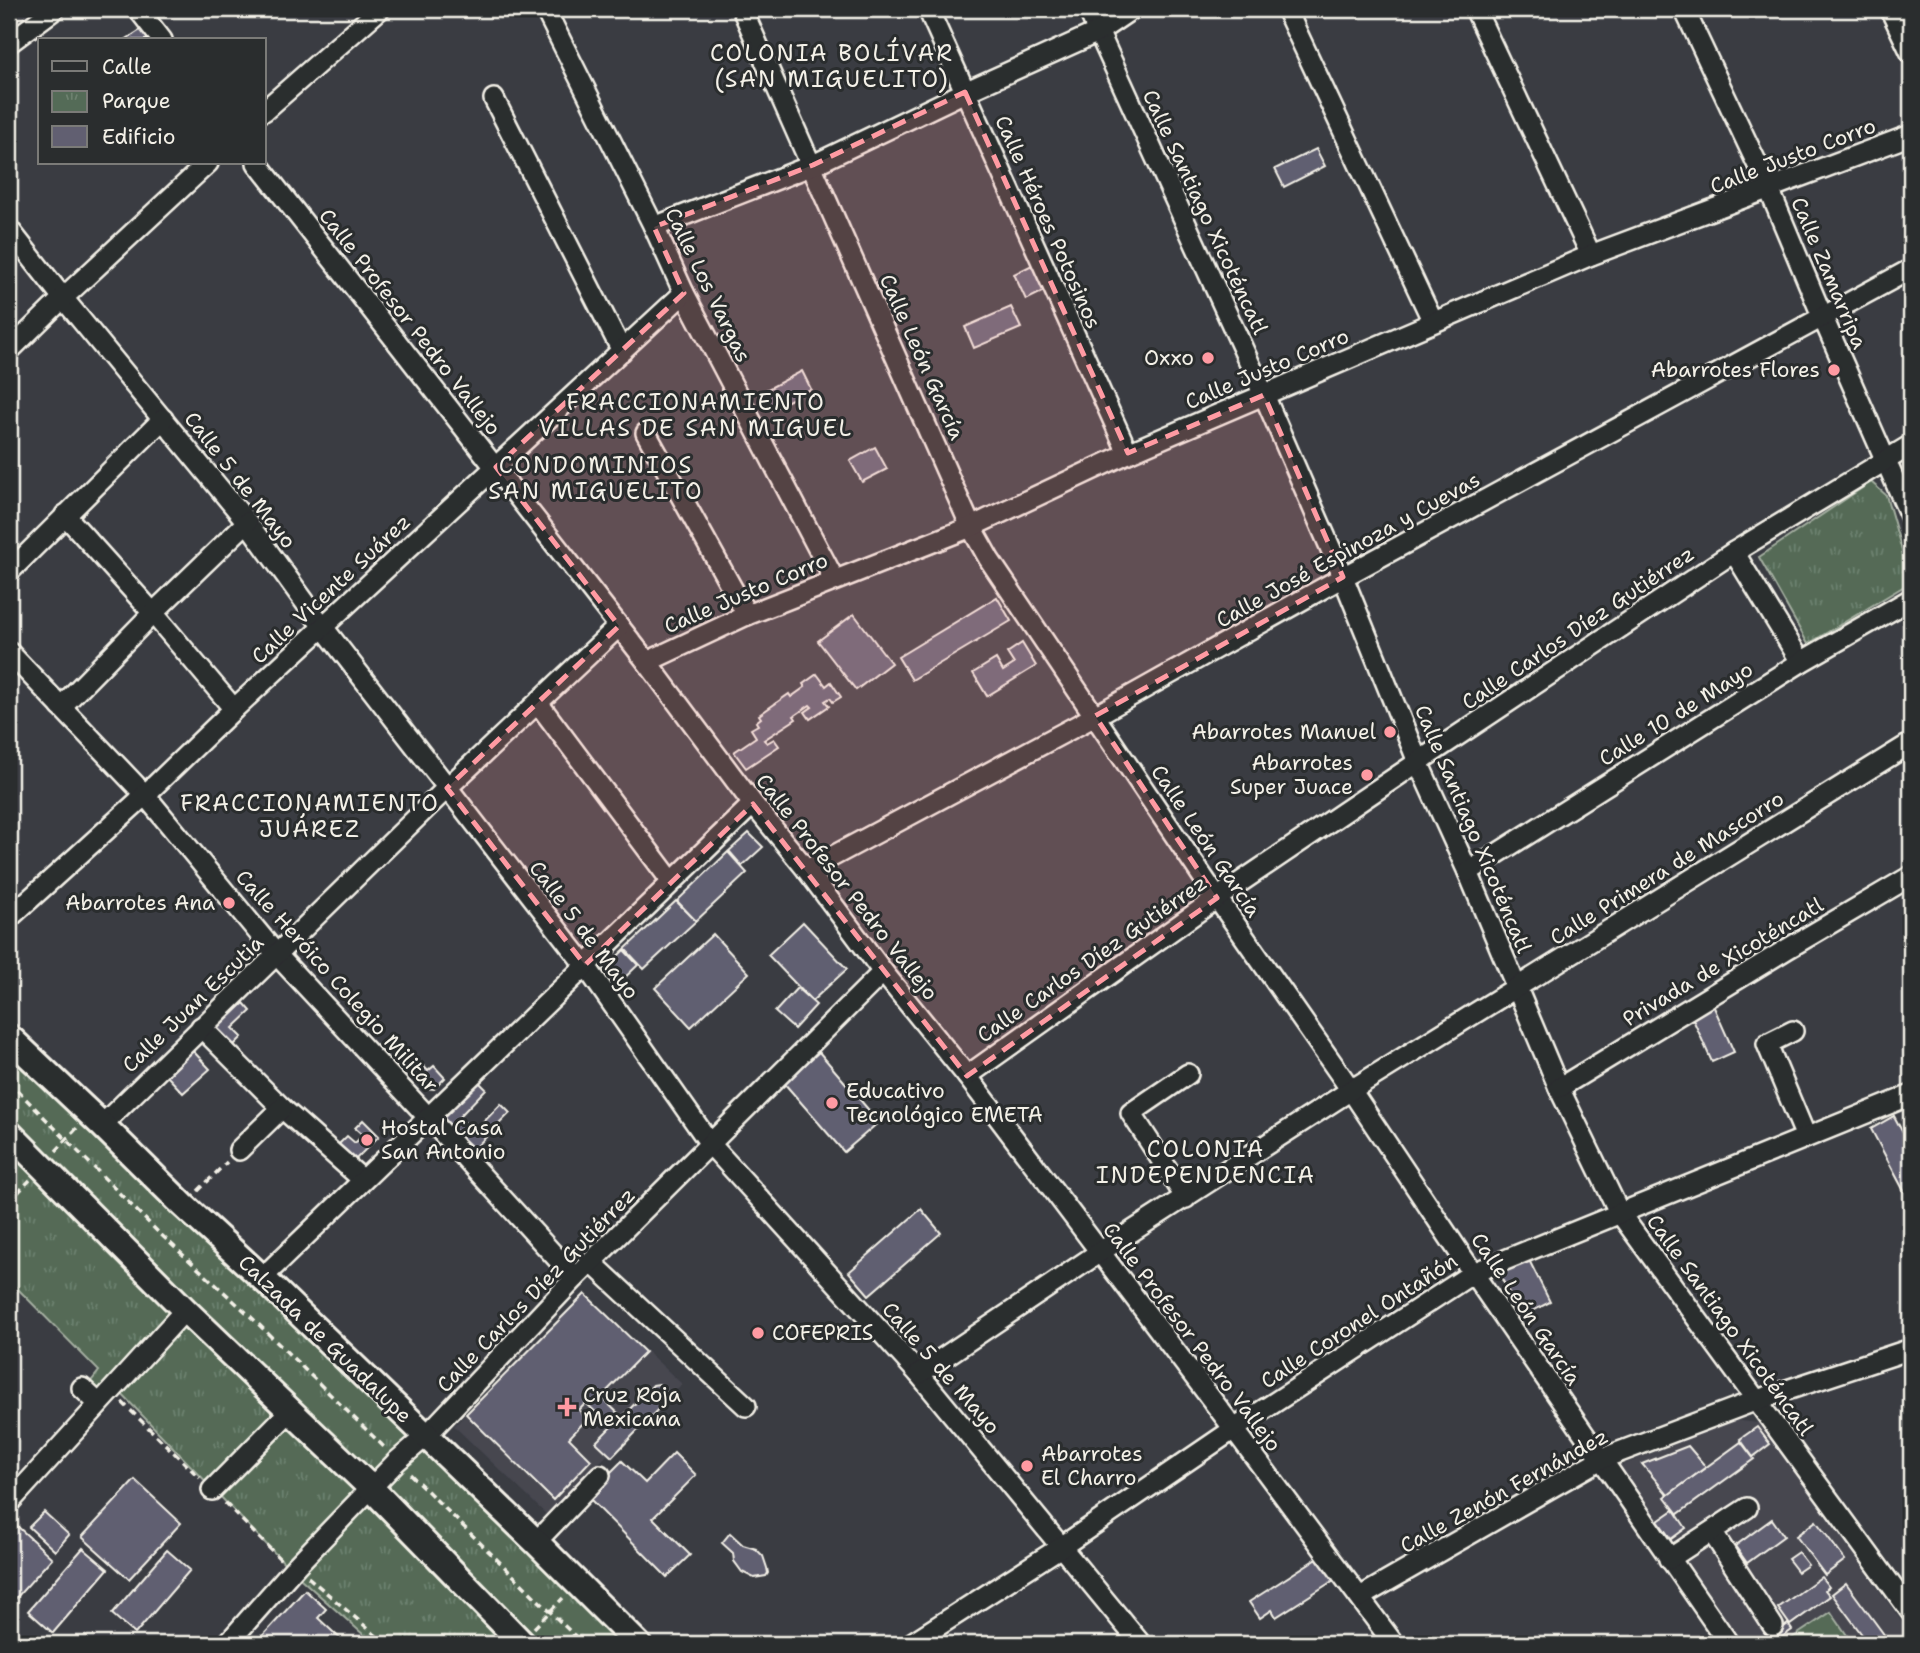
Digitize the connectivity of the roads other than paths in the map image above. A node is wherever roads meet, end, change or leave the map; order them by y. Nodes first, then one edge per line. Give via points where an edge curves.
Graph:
1 (55, 9) edge
2 (138, 9) edge
3 (380, 9) edge
4 (545, 9) edge
5 (742, 9) edge
6 (928, 9) edge
7 (1088, 9) edge
8 (1132, 9) edge
9 (1286, 9) edge
10 (1475, 9) edge
11 (1684, 9) edge
12 (1890, 9) edge
13 (1098, 32) junction
14 (160, 38) edge
15 (9, 43) edge
16 (1911, 52) edge
17 (965, 92) junction
18 (495, 99) dead end
19 (266, 109) edge
20 (1911, 135) edge
21 (207, 164) edge
22 (258, 164) edge
23 (813, 165) junction
24 (1769, 189) junction
25 (654, 227) junction
26 (9, 229) edge
27 (1591, 255) junction
28 (1911, 269) edge
29 (684, 293) junction
30 (63, 298) junction
31 (1823, 318) junction
32 (1433, 322) junction
33 (9, 351) edge
34 (622, 351) junction
35 (1264, 395) junction
36 (163, 419) junction
37 (646, 433) dead end
38 (1911, 445) edge
39 (1128, 453) junction
40 (1887, 460) junction
41 (496, 467) junction
42 (65, 515) junction
43 (1911, 518) edge
44 (247, 522) junction
45 (971, 527) junction
46 (1734, 552) junction
47 (9, 572) edge
48 (1343, 578) junction
49 (834, 579) junction
50 (1911, 598) edge
51 (153, 613) junction
52 (747, 615) junction
53 (323, 626) junction
54 (619, 626) junction
55 (9, 652) edge
56 (647, 662) junction
57 (1801, 662) junction
58 (538, 704) junction
59 (61, 708) junction
60 (234, 709) junction
61 (1095, 716) junction
62 (1911, 743) edge
63 (1418, 762) junction
64 (447, 788) junction
65 (145, 795) junction
66 (753, 804) junction
67 (807, 870) junction
68 (1468, 872) junction
69 (1911, 876) edge
70 (672, 882) junction
71 (1217, 898) junction
72 (9, 918) edge
73 (277, 955) junction
74 (585, 965) junction
75 (883, 972) junction
76 (1517, 988) junction
77 (201, 1027) junction
78 (1793, 1031) dead end
79 (9, 1037) edge
80 (1188, 1074) dead end
81 (967, 1076) junction
82 (1559, 1088) junction
83 (1351, 1090) junction
84 (1911, 1095) edge
85 (282, 1108) junction
86 (428, 1116) junction
87 (102, 1125) junction
88 (9, 1133) edge
89 (1806, 1137) junction
90 (711, 1144) junction
91 (239, 1150) road end
92 (363, 1180) junction
93 (1186, 1198) junction
94 (1619, 1212) junction
95 (1100, 1252) junction
96 (592, 1263) junction
97 (1473, 1273) junction
98 (262, 1278) junction
99 (575, 1278) junction
100 (185, 1310) junction
101 (1911, 1349) edge
102 (919, 1374) junction
103 (82, 1388) dead end
104 (105, 1398) junction
105 (1758, 1400) junction
106 (746, 1406) dead end
107 (290, 1411) junction
108 (1234, 1429) junction
109 (426, 1436) junction
110 (1601, 1459) junction
111 (600, 1475) dead end
112 (372, 1489) junction
113 (212, 1490) road end
114 (9, 1503) edge
115 (1747, 1508) dead end
116 (1712, 1532) junction
117 (536, 1542) junction
118 (1061, 1547) junction
119 (1669, 1559) junction
120 (1360, 1597) junction
121 (1911, 1612) edge
122 (1773, 1626) dead end
123 (1133, 1641) edge
124 (522, 1643) edge
125 (227, 1644) edge
126 (638, 1644) edge
127 (910, 1644) edge
128 (1394, 1644) edge
129 (1729, 1644) edge

1 - 15 street
2 - 14 street
3 - 19 street
4 - 25 street, Calle Los Vargas
5 - 23 street, Calle León García
6 - 17 street, Calle Héroes Potosinos
7 - 13 street, Calle Santiago Xicoténcatl
8 - 13 street
9 - 32 street
10 - 27 street
11 - 24 street, Calle Zamarripa
12 - 16 street
13 - 17 street
13 - 35 street, Calle Santiago Xicoténcatl
17 - 23 street
17 - 39 street, Calle Héroes Potosinos
18 - 34 street
20 - 24 street, Calle Justo Corro
21 - 30 street
22 - 41 street, Calle Profesor Pedro Vallejo
23 - 25 street
23 - 45 street, Calle León García
24 - 27 street, Calle Justo Corro
24 - 31 street, Calle Zamarripa
25 - 29 street, Calle Los Vargas
26 - 30 street, Calle 5 de Mayo
27 - 32 street, Calle Justo Corro
28 - 31 street, Calle José Espinoza y Cuevas
29 - 34 street, Calle Vicente Suárez
29 - 49 street, Calle Los Vargas
30 - 33 street
30 - 36 street, Calle 5 de Mayo
31 - 40 street, Calle Zamarripa
31 - 48 street, Calle José Espinoza y Cuevas
32 - 35 street, Calle Justo Corro
34 - 41 street, Calle Vicente Suárez
35 - 39 street, Calle Justo Corro
35 - 48 street, Calle Santiago Xicoténcatl
36 - 42 street
36 - 44 street, Calle 5 de Mayo
37 - 52 street
38 - 40 street, Calle Carlos Díez Gutiérrez
39 - 45 street, Calle Justo Corro
40 - 43 street, Calle Zamarripa
40 - 46 street, Calle Carlos Díez Gutiérrez
41 - 53 street, Calle Vicente Suárez
41 - 54 street, Calle Profesor Pedro Vallejo
42 - 47 street
42 - 51 street
44 - 51 street
44 - 53 street, Calle 5 de Mayo
45 - 49 street, Calle Justo Corro
45 - 61 street, Calle León García
46 - 57 street
46 - 63 street, Calle Carlos Díez Gutiérrez
48 - 61 street, Calle José Espinoza y Cuevas
48 - 63 street, Calle Santiago Xicoténcatl
49 - 52 street, Calle Justo Corro
50 - 57 street, Calle 10 de Mayo
51 - 59 street
51 - 60 street
52 - 56 street, Calle Justo Corro
53 - 60 street, Calle Vicente Suárez
53 - 64 street, Calle 5 de Mayo
54 - 56 street, Calle Profesor Pedro Vallejo
54 - 58 street, Calle Juan Escutia
55 - 59 street, Calle Heróico Colegio Militar
56 - 66 street, Calle Profesor Pedro Vallejo
57 - 68 street, Calle 10 de Mayo
58 - 64 street, Calle Juan Escutia
58 - 70 street
59 - 65 street, Calle Heróico Colegio Militar
60 - 65 street, Calle Vicente Suárez
61 - 67 street, Calle José Espinoza y Cuevas
61 - 71 street, Calle León García
62 - 76 street, Calle Primera de Mascorro
63 - 68 street, Calle Santiago Xicoténcatl
63 - 71 street, Calle Carlos Díez Gutiérrez
64 - 73 street, Calle Juan Escutia
64 - 74 street, Calle 5 de Mayo
65 - 72 street, Calle Vicente Suárez
65 - 73 street, Calle Heróico Colegio Militar
66 - 67 street, Calle Profesor Pedro Vallejo
66 - 70 street
67 - 75 street, Calle Profesor Pedro Vallejo
68 - 76 street, Calle Santiago Xicoténcatl
69 - 82 street, Privada de Xicoténcatl
70 - 74 street
71 - 81 street, Calle Carlos Díez Gutiérrez
71 - 83 street, Calle León García
73 - 77 street, Calle Juan Escutia
73 - 86 street, Calle Heróico Colegio Militar
74 - 86 street
74 - 90 street, Calle 5 de Mayo
75 - 81 street, Calle Profesor Pedro Vallejo
75 - 90 street, Calle Carlos Díez Gutiérrez
76 - 82 street, Calle Santiago Xicoténcatl
76 - 83 street, Calle Primera de Mascorro
77 - 85 street
77 - 87 street, Calle Juan Escutia
78 - 89 street via 1767,1044
79 - 87 main road, Calzada de Guadalupe
80 - 93 street via 1131,1113
81 - 95 street, Calle Profesor Pedro Vallejo
82 - 94 street, Calle Santiago Xicoténcatl
83 - 93 street, Calle Primera de Mascorro
83 - 97 street, Calle León García
84 - 89 street, Calle Coronel Ontañón
85 - 91 street
85 - 92 street
86 - 92 street
86 - 99 street, Calle Heróico Colegio Militar
87 - 98 main road, Calzada de Guadalupe
88 - 100 main road
89 - 94 street, Calle Coronel Ontañón
90 - 96 street, Calle Carlos Díez Gutiérrez
90 - 102 street, Calle 5 de Mayo
92 - 98 street
93 - 95 street, Calle Primera de Mascorro
94 - 97 street, Calle Coronel Ontañón
94 - 105 street, Calle Santiago Xicoténcatl
95 - 102 street, Calle Primera de Mascorro
95 - 108 street, Calle Profesor Pedro Vallejo
96 - 99 street, Calle Carlos Díez Gutiérrez
96 - 106 street
97 - 108 street, Calle Coronel Ontañón
97 - 110 street, Calle León García
98 - 109 main road, Calzada de Guadalupe
99 - 109 street, Calle Carlos Díez Gutiérrez
100 - 104 street
100 - 107 main road
101 - 105 street, Calle Zenón Fernández
102 - 118 street, Calle 5 de Mayo
103 - 104 street
104 - 114 street
105 - 110 street, Calle Zenón Fernández
105 - 121 street, Calle Santiago Xicoténcatl
107 - 112 main road
107 - 113 street
108 - 118 street, Calle Coronel Ontañón
108 - 120 street, Calle Profesor Pedro Vallejo
109 - 112 street, Calle Carlos Díez Gutiérrez
109 - 117 main road, Calzada de Guadalupe
110 - 119 street, Calle León García
110 - 120 street, Calle Zenón Fernández
111 - 117 street
112 - 124 main road
112 - 125 street, Calle Carlos Díez Gutiérrez
115 - 116 street
116 - 119 street
116 - 122 street
117 - 126 main road, Calzada de Guadalupe
118 - 123 street, Calle 5 de Mayo
118 - 127 street, Calle Coronel Ontañón
119 - 129 street, Calle León García
120 - 128 street, Calle Profesor Pedro Vallejo

